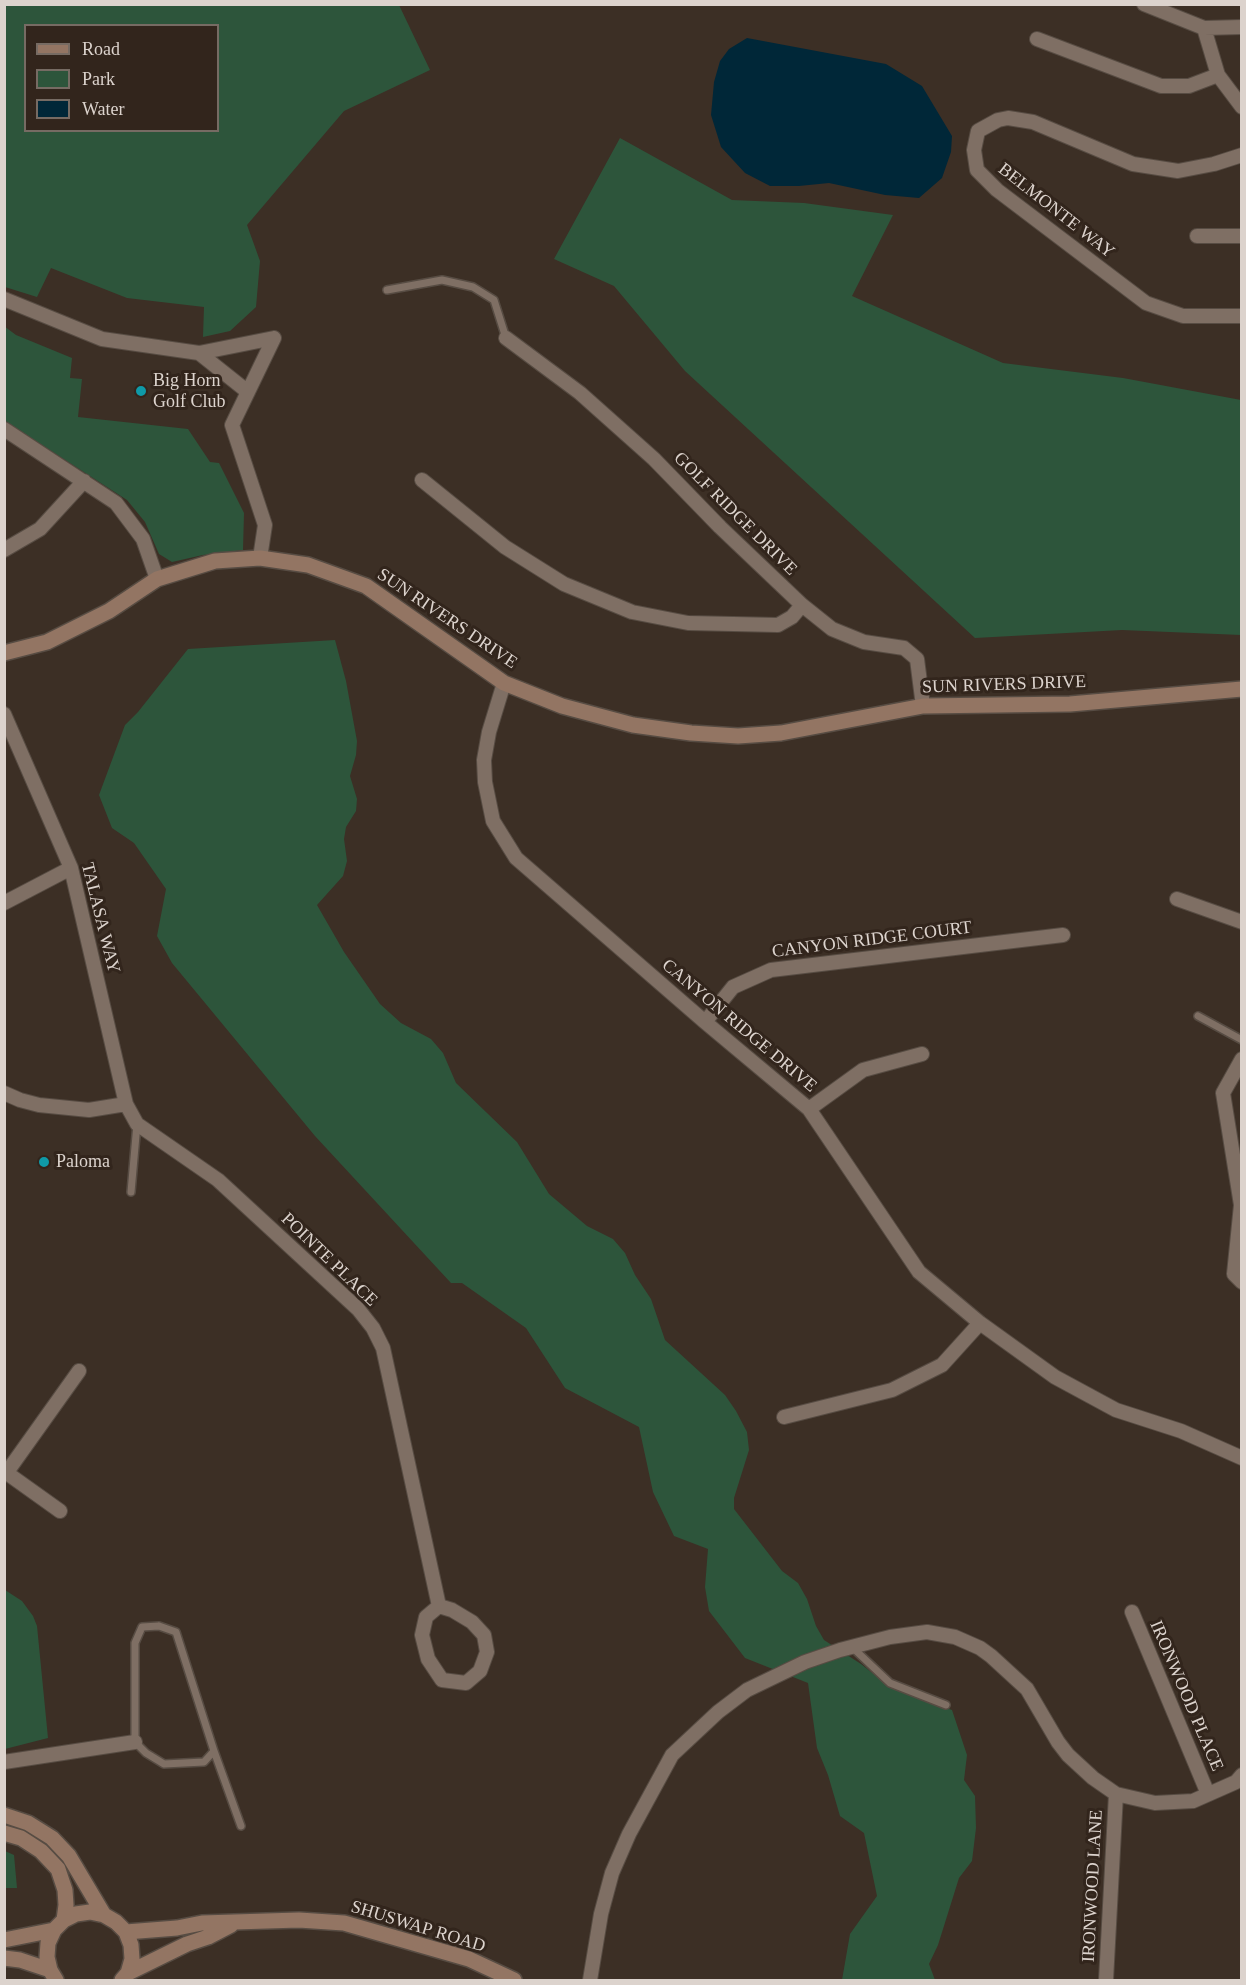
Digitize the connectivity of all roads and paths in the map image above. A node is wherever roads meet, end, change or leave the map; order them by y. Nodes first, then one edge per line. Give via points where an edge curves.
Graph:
1 (1144, 4) edge
2 (1242, 27) edge
3 (1204, 28) junction
4 (1036, 39) dead end
5 (1218, 75) junction
6 (1241, 106) edge
7 (1242, 155) edge
8 (1197, 236) dead end
9 (1242, 236) edge
10 (387, 290) dead end
11 (4, 299) edge
12 (1242, 316) edge
13 (506, 338) joint
14 (198, 353) junction
15 (248, 392) junction
16 (4, 429) edge
17 (422, 480) dead end
18 (84, 481) junction
19 (4, 550) edge
20 (260, 558) junction
21 (158, 579) junction
22 (802, 605) junction
23 (4, 653) edge
24 (504, 683) junction
25 (1242, 689) edge
26 (923, 706) junction
27 (4, 714) edge
28 (71, 868) junction
29 (1177, 899) dead end
30 (4, 903) edge
31 (1242, 922) edge
32 (1063, 935) dead end
33 (1198, 1016) dead end
34 (705, 1022) junction
35 (1242, 1040) edge
36 (922, 1054) dead end
37 (1242, 1059) edge
38 (4, 1093) edge
39 (126, 1104) junction
40 (809, 1109) junction
41 (137, 1124) junction
42 (131, 1192) dead end
43 (1242, 1282) edge
44 (980, 1323) junction
45 (79, 1371) dead end
46 (784, 1417) dead end
47 (1242, 1458) edge
48 (6, 1472) edge
49 (60, 1511) dead end
50 (439, 1606) junction
51 (1132, 1612) dead end
52 (852, 1647) junction
53 (946, 1705) dead end
54 (135, 1742) junction
55 (214, 1751) junction
56 (4, 1762) edge
57 (1242, 1775) edge
58 (1116, 1794) junction
59 (1208, 1794) junction
60 (4, 1815) edge
61 (241, 1826) dead end
62 (4, 1833) edge
63 (104, 1915) junction
64 (236, 1922) junction
65 (59, 1925) junction
66 (126, 1932) junction
67 (4, 1940) edge
68 (4, 1958) edge
69 (53, 1975) edge
70 (125, 1977) edge
71 (514, 1980) edge
72 (590, 1980) edge
73 (1107, 1980) edge

1 - 3 street
2 - 3 street
3 - 5 street
4 - 5 street via 1161,86 1189,86
5 - 6 street
7 - 12 street, BELMONTE WAY via 1178,171 1133,164 1033,122 1008,118 978,131 974,150 977,170 997,190 1146,303 1184,316
8 - 9 street
10 - 13 lane via 442,280 473,287 494,300
11 - 14 street via 102,339
13 - 22 street, GOLF RIDGE DRIVE via 580,393 654,459
14 - 15 street
14 - 15 street via 274,338
15 - 20 street via 232,425 265,525
16 - 18 street
17 - 22 street via 505,547 564,584 632,612 688,623 778,625
18 - 19 street via 40,529
18 - 21 street via 123,512 143,539
20 - 21 street, SUN RIVERS DRIVE via 215,561
20 - 24 street, SUN RIVERS DRIVE via 308,565 366,586
21 - 23 street, SUN RIVERS DRIVE via 110,611 46,642
22 - 26 street, GOLF RIDGE DRIVE via 832,629 864,642 904,648 910,653 917,659
24 - 26 street, SUN RIVERS DRIVE via 562,706 633,724 738,736 781,733
24 - 34 street, CANYON RIDGE DRIVE via 484,760 493,821 516,858
25 - 26 street, SUN RIVERS DRIVE via 1070,705
27 - 28 street, TALASA WAY
28 - 30 street
28 - 39 street, TALASA WAY
29 - 31 street
32 - 34 street, CANYON RIDGE COURT via 771,969 733,987
33 - 35 lane
34 - 40 street, CANYON RIDGE DRIVE
36 - 40 street via 863,1070
37 - 43 street via 1223,1093 1241,1205 1234,1274
38 - 39 street via 39,1105 88,1110
39 - 41 street, POINTE PLACE
40 - 44 street, CANYON RIDGE DRIVE via 919,1272
41 - 42 lane
41 - 50 street, POINTE PLACE via 218,1179 358,1309 373,1328 383,1348
44 - 46 street via 942,1365 892,1390
44 - 47 street, CANYON RIDGE DRIVE via 1055,1377 1116,1410 1181,1431
45 - 48 street
48 - 49 street
50 - 50 street via 426,1617 422,1635 428,1659 442,1680 466,1683 480,1671 488,1652 484,1635 462,1616
51 - 59 street, IRONWOOD PLACE
52 - 53 lane via 890,1683
52 - 58 street via 927,1632 955,1637 980,1648 1026,1689 1068,1755
52 - 72 street via 805,1662 747,1690 672,1755 612,1873
54 - 55 lane via 164,1764 204,1762
54 - 55 lane via 135,1643 142,1627 159,1626 176,1632
54 - 56 street
55 - 61 lane
57 - 59 street via 1236,1782
58 - 59 street via 1155,1803 1193,1802
58 - 73 street, IRONWOOD LANE
60 - 63 street via 28,1823 52,1838 69,1856
62 - 65 street via 41,1851 58,1869 66,1905
63 - 65 street via 76,1914
63 - 66 street
64 - 66 street, SHUSWAP ROAD
64 - 70 street, SHUSWAP ROAD
64 - 71 street, SHUSWAP ROAD via 344,1923 469,1959
65 - 67 street
65 - 69 street via 47,1950
66 - 70 street via 132,1959
68 - 69 street via 20,1960

